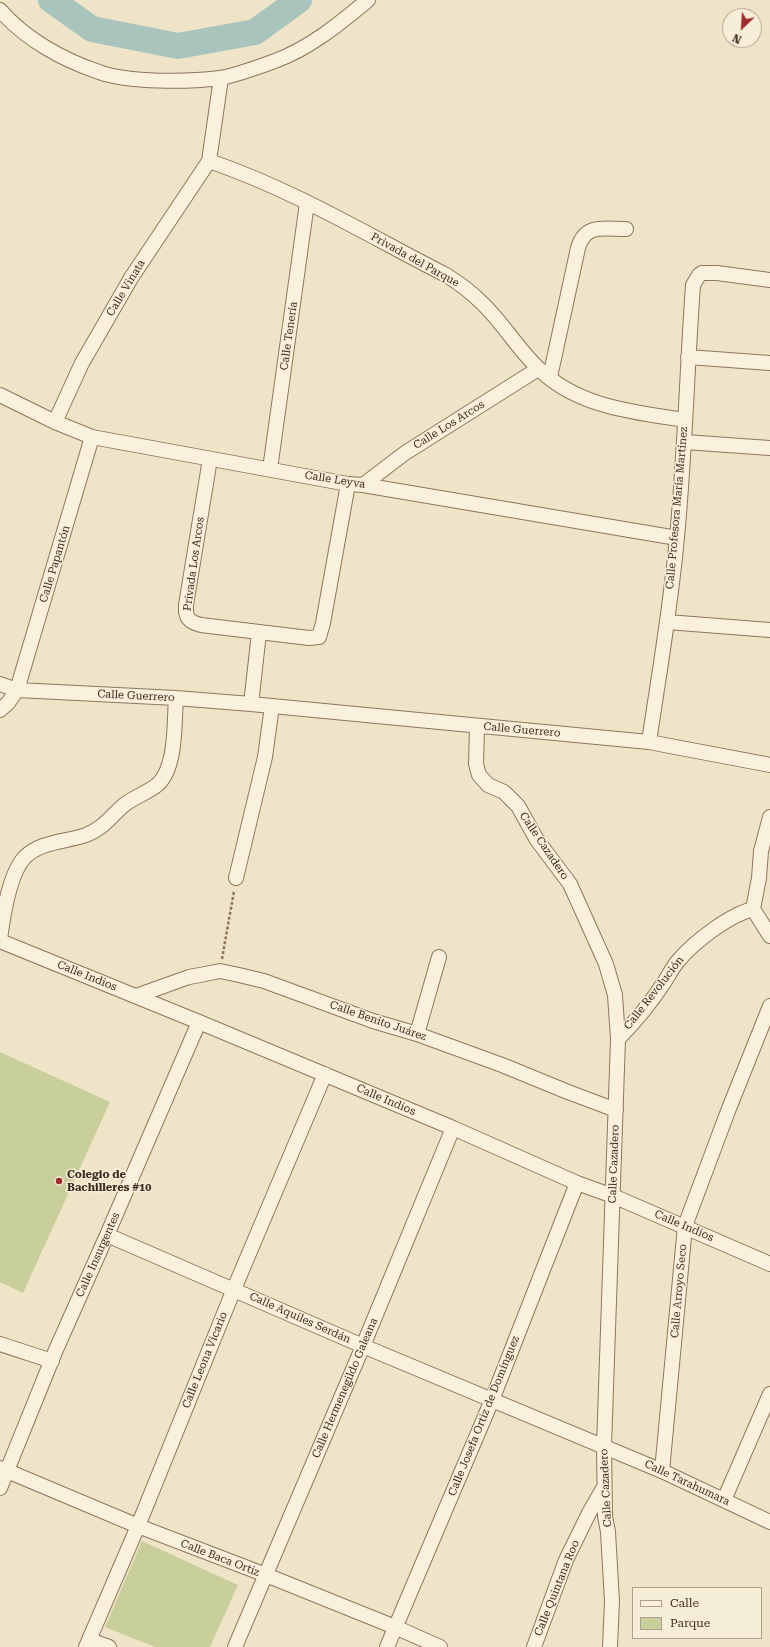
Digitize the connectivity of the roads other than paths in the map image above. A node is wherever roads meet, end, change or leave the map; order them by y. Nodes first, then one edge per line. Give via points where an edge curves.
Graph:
1 (368, 0) edge
2 (0, 10) edge
3 (221, 78) junction
4 (210, 161) junction
5 (307, 203) junction
6 (626, 229) dead end
7 (770, 280) edge
8 (688, 357) junction
9 (770, 363) edge
10 (538, 369) junction
11 (550, 378) junction
12 (0, 395) edge
13 (685, 420) junction
14 (55, 422) junction
15 (92, 437) junction
16 (684, 442) junction
17 (770, 448) edge
18 (210, 460) junction
19 (270, 469) junction
20 (348, 484) junction
21 (363, 485) junction
22 (677, 538) junction
23 (667, 622) junction
24 (770, 630) edge
25 (259, 633) junction
26 (0, 684) edge
27 (17, 690) junction
28 (176, 698) junction
29 (251, 704) junction
30 (272, 706) junction
31 (0, 710) edge
32 (477, 726) junction
33 (649, 742) junction
34 (770, 765) edge
35 (770, 817) edge
36 (236, 878) road end
37 (753, 909) junction
38 (770, 936) edge
39 (0, 940) edge
40 (439, 956) dead end
41 (136, 996) junction
42 (770, 1006) edge
43 (199, 1022) junction
44 (417, 1034) junction
45 (618, 1039) junction
46 (325, 1074) junction
47 (616, 1110) junction
48 (454, 1128) junction
49 (577, 1183) junction
50 (613, 1196) junction
51 (685, 1226) junction
52 (108, 1236) junction
53 (770, 1264) edge
54 (234, 1289) junction
55 (0, 1344) edge
56 (363, 1346) junction
57 (52, 1361) junction
58 (770, 1394) edge
59 (492, 1400) junction
60 (604, 1446) junction
61 (4, 1469) edge
62 (662, 1471) junction
63 (604, 1487) junction
64 (0, 1488) edge
65 (724, 1500) junction
66 (770, 1522) edge
67 (138, 1526) junction
68 (266, 1575) junction
69 (395, 1627) junction
70 (88, 1643) edge
71 (110, 1647) edge
72 (235, 1647) edge
73 (387, 1647) edge
74 (440, 1647) edge
75 (534, 1647) edge
76 (610, 1647) edge

1 - 3 street via 314,42 275,61
2 - 3 street via 11,23 40,45 100,73 170,81
3 - 4 street
4 - 5 street, Privada del Parque via 236,170
4 - 14 street, Calle Vinata via 131,278 82,363
5 - 10 street, Privada del Parque via 446,275 466,288 483,303
5 - 19 street, Calle Tenería
6 - 11 street via 598,228 589,231 582,238
7 - 8 street, Calle Profesora María Martínez via 717,273 699,275 693,285
8 - 9 street
8 - 13 street, Calle Profesora María Martínez
10 - 11 street, Privada del Parque
10 - 21 street, Calle Los Arcos via 405,453
11 - 13 street, Privada del Parque via 565,390 590,401 616,409
12 - 14 street, Calle Leyva
13 - 16 street, Calle Profesora María Martínez
14 - 15 street, Calle Leyva
15 - 18 street, Calle Leyva
15 - 27 street, Calle Papantón
16 - 17 street
16 - 22 street, Calle Profesora María Martínez
18 - 19 street, Calle Leyva
18 - 25 street, Privada Los Arcos via 188,589 187,618 201,625
19 - 20 street, Calle Leyva
20 - 21 street, Calle Leyva
20 - 25 street, Privada Los Arcos via 321,634 318,638 309,638
21 - 22 street, Calle Leyva
22 - 23 street, Calle Profesora María Martínez
23 - 24 street
23 - 33 street, Calle Profesora María Martínez
25 - 29 street
26 - 27 street, Calle Guerrero
27 - 28 street, Calle Guerrero
27 - 31 street
28 - 29 street, Calle Guerrero
28 - 39 street via 169,766 161,781 125,804 96,830 87,835 40,848 24,858 14,877
29 - 30 street, Calle Guerrero
30 - 32 street, Calle Guerrero
30 - 36 street via 265,757
32 - 33 street, Calle Guerrero
32 - 45 street, Calle Cazadero via 476,764 479,775 488,785 507,795 518,806 538,840 570,884 606,964 615,995
33 - 34 street, Calle Guerrero
35 - 37 street via 761,851
37 - 38 street
37 - 45 street, Calle Revolución via 726,921 683,956
39 - 41 street, Calle Indios
40 - 44 street
41 - 43 street, Calle Indios
41 - 44 street, Calle Benito Juárez via 189,977 220,971 264,981 372,1021
42 - 51 street, Calle Arroyo Seco
43 - 46 street, Calle Indios
43 - 52 street, Calle Insurgentes
44 - 47 street, Calle Benito Juárez
45 - 47 street, Calle Cazadero
46 - 48 street, Calle Indios
46 - 54 street, Calle Leona Vicario
47 - 50 street, Calle Cazadero
48 - 49 street, Calle Indios
48 - 56 street, Calle Hermenegildo Galeana
49 - 50 street, Calle Indios
49 - 59 street, Calle Josefa Ortiz de Domínguez
50 - 51 street, Calle Indios
50 - 60 street, Calle Cazadero
51 - 53 street, Calle Indios
51 - 62 street, Calle Arroyo Seco
52 - 54 street, Calle Aquiles Serdán
52 - 57 street, Calle Insurgentes
54 - 56 street, Calle Aquiles Serdán
54 - 67 street, Calle Leona Vicario
55 - 57 street
56 - 59 street, Calle Aquiles Serdán
56 - 68 street, Calle Hermenegildo Galeana
57 - 61 street, Calle Insurgentes
58 - 65 street
59 - 60 street, Calle Aquiles Serdán
59 - 69 street, Calle Josefa Ortiz de Domínguez
60 - 62 street, Calle Tarahumara
60 - 63 street, Calle Cazadero
61 - 64 street, Calle Insurgentes
61 - 67 street, Calle Baca Ortiz
62 - 65 street, Calle Tarahumara
63 - 75 street, Calle Quintana Roo via 566,1560
63 - 76 street, Calle Cazadero via 612,1601
65 - 66 street, Calle Tarahumara
67 - 68 street, Calle Baca Ortiz
67 - 70 street, Calle Leona Vicario
68 - 69 street, Calle Baca Ortiz
68 - 72 street, Calle Hermenegildo Galeana
69 - 73 street, Calle Josefa Ortiz de Domínguez
69 - 74 street, Calle Baca Ortiz
70 - 71 street

